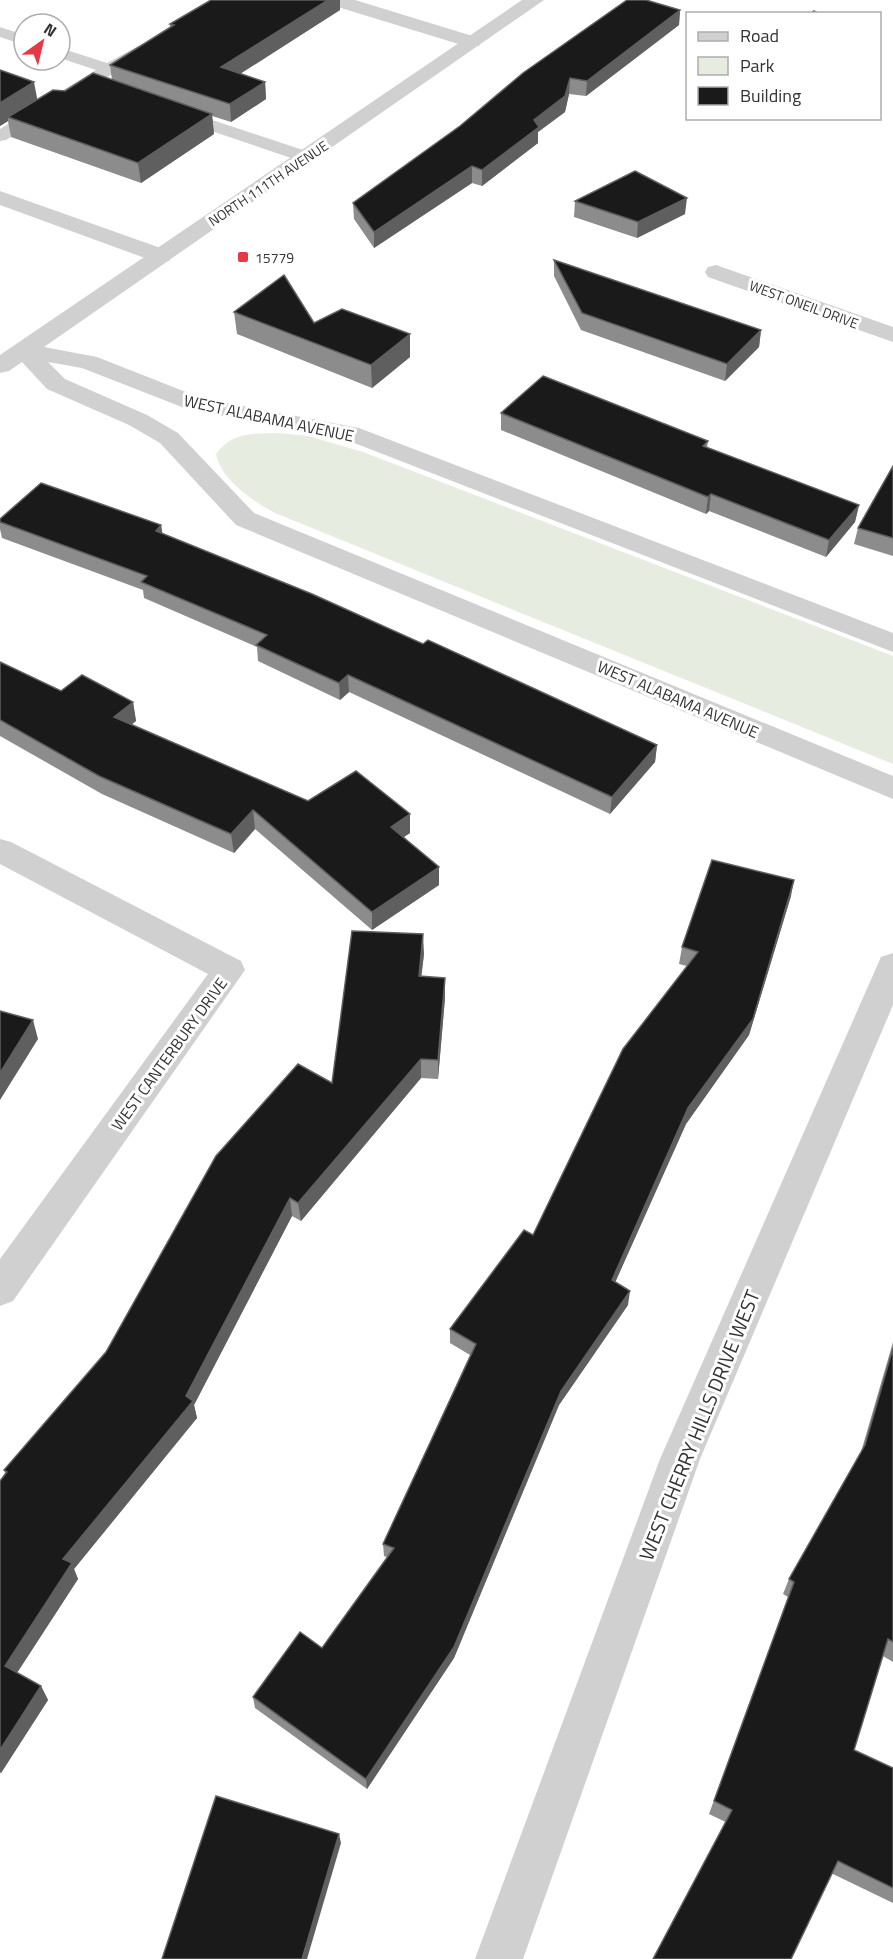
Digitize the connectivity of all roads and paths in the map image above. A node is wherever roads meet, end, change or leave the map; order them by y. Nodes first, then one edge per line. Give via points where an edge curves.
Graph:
1 (335, 0) edge
2 (535, 0) edge
3 (160, 38) edge
4 (472, 42) junction
5 (72, 57) edge
6 (109, 69) junction
7 (87, 82) junction
8 (109, 90) edge
9 (164, 108) edge
10 (0, 135) edge
11 (306, 157) junction
12 (0, 198) edge
13 (161, 256) junction
14 (716, 272) dead end
15 (893, 335) edge
16 (24, 350) junction
17 (0, 366) edge
18 (893, 643) edge
19 (893, 788) edge
20 (0, 850) edge
21 (893, 966) edge
22 (0, 1289) edge
23 (499, 1959) edge

1 - 4 street
2 - 4 street, NORTH 111TH AVENUE
3 - 6 lane
4 - 11 street, NORTH 111TH AVENUE
5 - 6 lane
6 - 7 lane
7 - 8 lane
7 - 10 lane
9 - 11 lane
11 - 13 street, NORTH 111TH AVENUE
12 - 13 street
13 - 16 street, NORTH 111TH AVENUE
14 - 15 street, WEST ONEIL DRIVE
16 - 17 street, NORTH 111TH AVENUE
16 - 18 street, WEST ALABAMA AVENUE via 88,362 196,404 350,433
16 - 19 street, WEST ALABAMA AVENUE via 56,384 138,420 168,438 245,519
20 - 22 street, WEST CANTERBURY DRIVE via 229,970
21 - 23 street, WEST CHERRY HILLS DRIVE WEST via 680,1459

